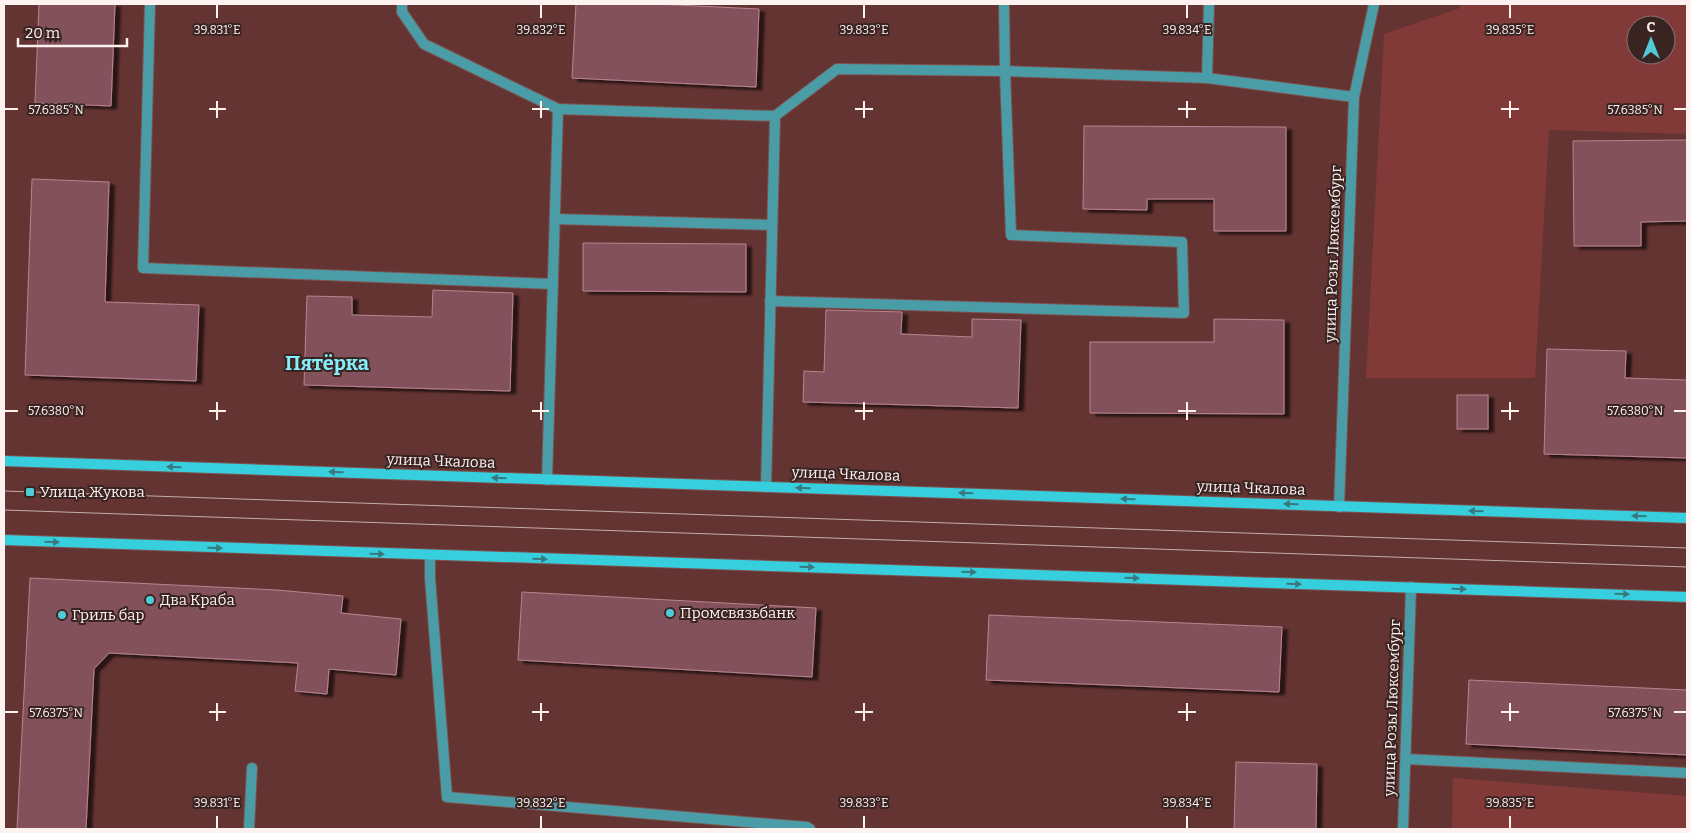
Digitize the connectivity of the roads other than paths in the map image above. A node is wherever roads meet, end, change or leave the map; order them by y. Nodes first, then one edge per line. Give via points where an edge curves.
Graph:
1 (150, 4) edge
2 (402, 4) edge
3 (1004, 4) edge
4 (1208, 4) edge
5 (1374, 4) edge
6 (1005, 71) junction
7 (1207, 78) junction
8 (1354, 97) junction
9 (558, 109) junction
10 (775, 116) junction
11 (555, 219) junction
12 (772, 225) junction
13 (553, 284) junction
14 (770, 301) junction
15 (4, 461) edge
16 (548, 480) junction
17 (766, 487) junction
18 (1339, 507) junction
19 (1687, 518) edge
20 (4, 540) edge
21 (430, 556) junction
22 (1411, 587) junction
23 (1687, 596) edge
24 (1406, 759) junction
25 (252, 768) dead end
26 (1687, 773) edge
27 (249, 829) edge
28 (810, 829) edge
29 (1404, 829) edge

1 - 13 street via 144,268
2 - 9 street via 402,12 424,44
3 - 6 street
4 - 7 street
5 - 8 street, улица Розы Люксембург
6 - 7 street
6 - 10 street via 837,69
6 - 14 street via 1011,236 1182,242 1184,313
7 - 8 street
8 - 18 street, улица Розы Люксембург
9 - 10 street
9 - 11 street
10 - 12 street
11 - 12 street
11 - 13 street
12 - 14 street
13 - 16 street
14 - 17 street
16 -> 15 main road, улица Чкалова
16 - 17 main road, улица Чкалова
18 -> 17 main road, улица Чкалова
19 -> 18 main road, улица Чкалова
20 -> 21 main road
21 -> 22 main road
21 - 28 street via 447,796
22 -> 23 main road
22 - 24 street, улица Розы Люксембург
24 - 26 street
24 - 29 street, улица Розы Люксембург
25 - 27 street

